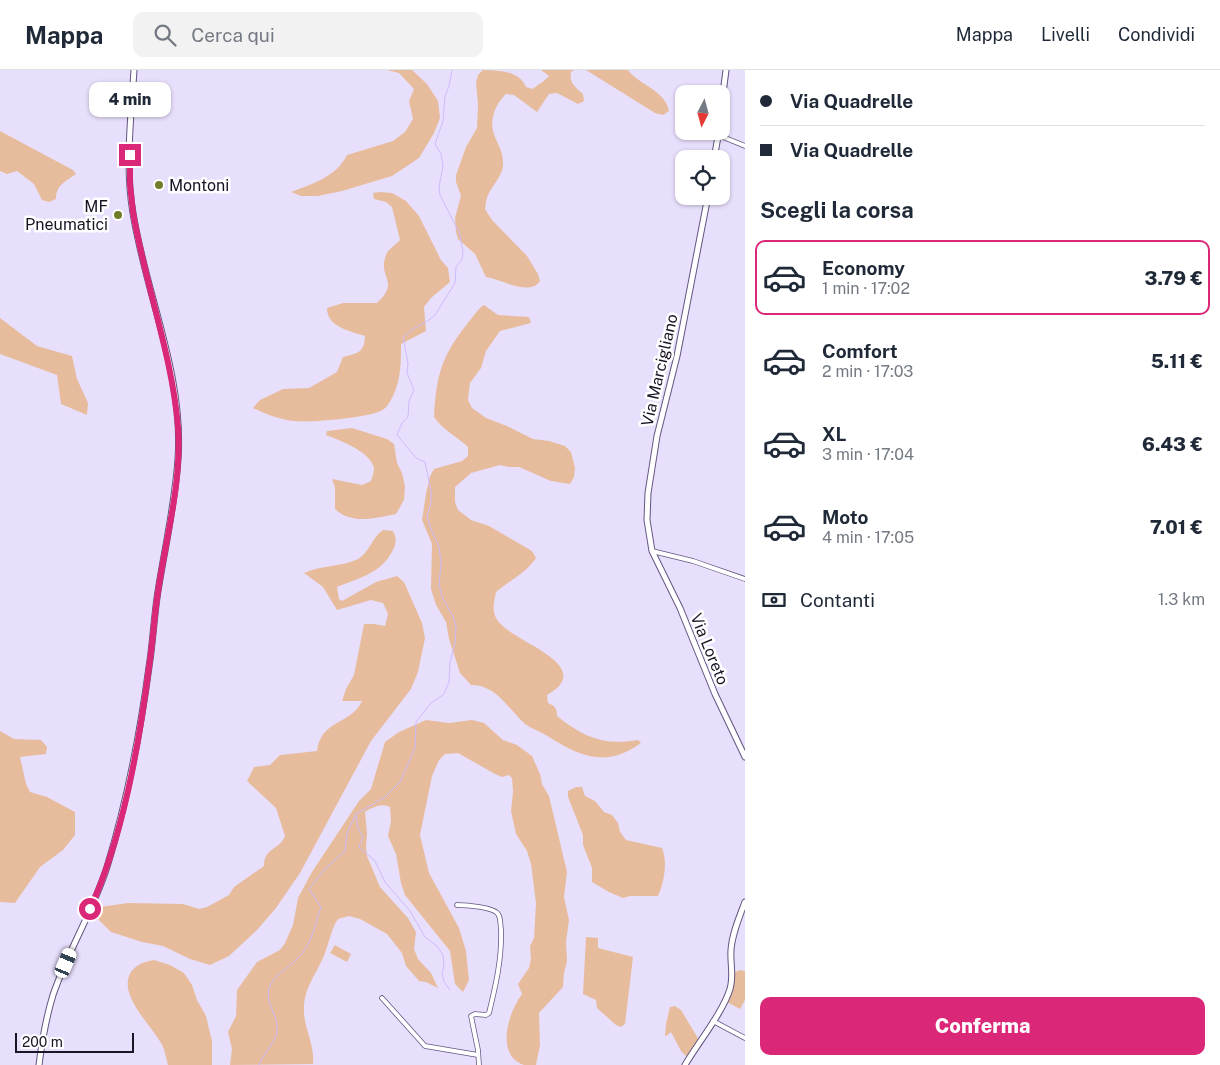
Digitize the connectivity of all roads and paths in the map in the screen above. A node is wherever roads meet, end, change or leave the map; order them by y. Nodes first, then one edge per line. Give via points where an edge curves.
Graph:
1 (134, 70) edge
2 (726, 70) edge
3 (724, 85) edge
4 (730, 138) edge
5 (745, 146) edge
6 (706, 205) edge
7 (652, 551) junction
8 (745, 579) edge
9 (745, 757) edge
10 (745, 902) edge
11 (457, 905) dead end
12 (382, 998) dead end
13 (713, 1021) junction
14 (745, 1038) edge
15 (478, 1055) junction
16 (38, 1065) edge
17 (479, 1065) edge
18 (685, 1065) edge

1 - 16 street via 131,199 172,384 178,430 178,466 144,702 122,814 104,877 54,993
2 - 3 street
4 - 5 street
6 - 7 street, Via Marcigliano via 677,356 653,457 647,513
7 - 8 street
7 - 9 street, Via Loreto
10 - 13 street via 732,942 731,987
11 - 15 street via 494,910 500,921 500,965 488,1013 471,1016
12 - 15 street via 425,1046
13 - 14 street
13 - 18 street
15 - 17 street

